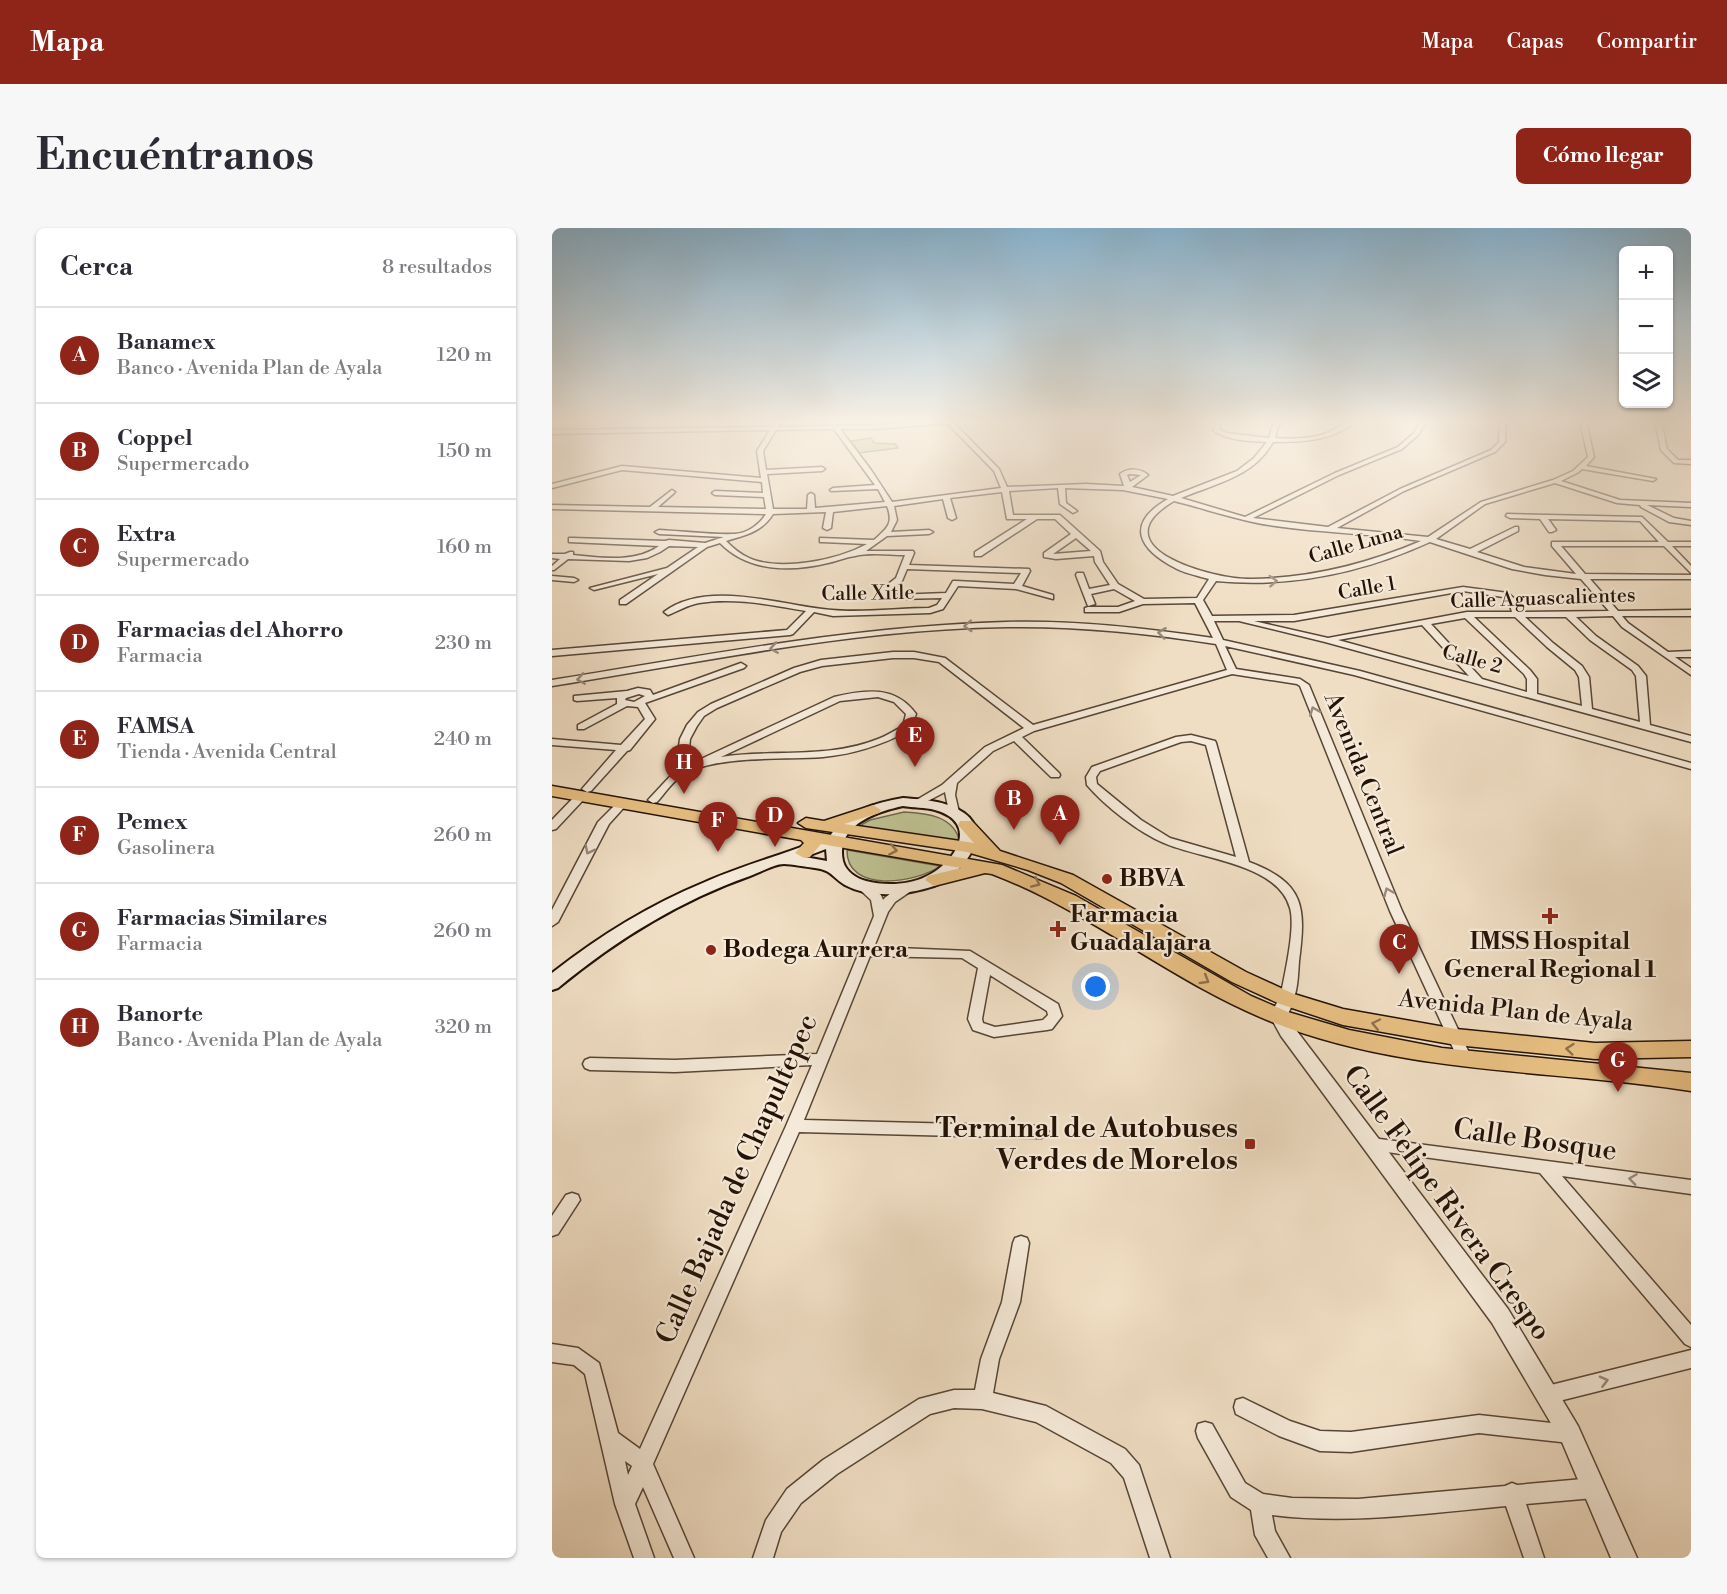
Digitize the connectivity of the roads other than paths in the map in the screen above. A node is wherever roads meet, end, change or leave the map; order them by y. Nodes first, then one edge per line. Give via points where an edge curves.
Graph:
1 (765, 483) edge
2 (877, 483) edge
3 (1002, 483) edge
4 (1215, 483) edge
5 (1319, 483) edge
6 (1418, 483) edge
7 (1547, 483) edge
8 (1561, 483) edge
9 (1060, 486) junction
10 (880, 487) junction
11 (834, 490) dead end
12 (1005, 490) junction
13 (672, 492) dead end
14 (715, 493) dead end
15 (767, 495) junction
16 (811, 495) dead end
17 (946, 498) junction
18 (1175, 499) junction
19 (1640, 504) junction
20 (1691, 505) edge
21 (889, 506) junction
22 (552, 507) edge
23 (652, 508) junction
24 (830, 510) junction
25 (811, 511) junction
26 (1073, 511) dead end
27 (770, 513) junction
28 (1510, 516) dead end
29 (1542, 516) junction
30 (1035, 517) junction
31 (952, 518) dead end
32 (1246, 519) junction
33 (1691, 523) edge
34 (827, 528) dead end
35 (1515, 529) dead end
36 (617, 530) dead end
37 (1552, 530) dead end
38 (1326, 531) junction
39 (659, 532) dead end
40 (929, 532) dead end
41 (885, 534) junction
42 (1076, 534) junction
43 (741, 536) junction
44 (572, 540) dead end
45 (587, 540) junction
46 (607, 540) junction
47 (823, 540) dead end
48 (1428, 540) junction
49 (723, 542) junction
50 (876, 542) junction
51 (669, 543) junction
52 (1665, 544) junction
53 (1691, 544) edge
54 (705, 545) junction
55 (1471, 552) junction
56 (858, 553) junction
57 (1097, 553) junction
58 (978, 554) dead end
59 (552, 556) edge
60 (566, 557) junction
61 (606, 558) junction
62 (598, 567) dead end
63 (905, 567) junction
64 (554, 568) dead end
65 (670, 569) junction
66 (1691, 572) edge
67 (1080, 575) dead end
68 (1582, 577) junction
69 (1691, 577) edge
70 (552, 578) edge
71 (1214, 578) junction
72 (574, 580) dead end
73 (1115, 586) junction
74 (1017, 587) junction
75 (594, 588) dead end
76 (1087, 592) junction
77 (948, 595) junction
78 (1050, 597) dead end
79 (1199, 600) junction
80 (623, 602) dead end
81 (1142, 602) junction
82 (811, 611) junction
83 (668, 612) dead end
84 (1613, 613) junction
85 (1691, 613) edge
86 (1517, 614) junction
87 (1568, 614) junction
88 (1467, 615) junction
89 (1294, 618) junction
90 (1209, 619) junction
91 (1243, 621) junction
92 (1424, 622) junction
93 (1299, 634) junction
94 (1327, 640) junction
95 (1220, 642) junction
96 (552, 653) edge
97 (1670, 654) junction
98 (1691, 654) edge
99 (741, 666) dead end
100 (1232, 671) junction
101 (1691, 672) edge
102 (1478, 680) junction
103 (553, 684) edge
104 (627, 694) junction
105 (1532, 695) junction
106 (577, 698) dead end
107 (645, 702) junction
108 (624, 704) junction
109 (1587, 711) junction
110 (1645, 726) junction
111 (581, 727) dead end
112 (1030, 729) junction
113 (1015, 736) junction
114 (1691, 738) edge
115 (747, 740) junction
116 (552, 742) edge
117 (626, 748) junction
118 (749, 758) junction
119 (705, 761) junction
120 (1691, 766) edge
121 (681, 771) junction
122 (1055, 774) dead end
123 (952, 781) junction
124 (552, 783) edge
125 (552, 791) edge
126 (584, 793) junction
127 (653, 800) junction
128 (918, 802) junction
129 (623, 804) junction
130 (873, 810) junction
131 (954, 812) junction
132 (966, 825) junction
133 (552, 827) edge
134 (806, 829) junction
135 (840, 834) junction
136 (804, 853) junction
137 (964, 855) junction
138 (994, 860) junction
139 (779, 862) junction
140 (1244, 864) junction
141 (837, 868) junction
142 (934, 880) junction
143 (862, 886) junction
144 (908, 889) junction
145 (880, 918) junction
146 (552, 922) edge
147 (866, 951) junction
148 (985, 966) junction
149 (552, 983) edge
150 (1283, 1008) junction
151 (1456, 1037) junction
152 (1691, 1049) edge
153 (822, 1059) junction
154 (1465, 1059) junction
155 (590, 1064) dead end
156 (1691, 1082) edge
157 (794, 1126) junction
158 (1041, 1132) dead end
159 (1372, 1144) junction
160 (1544, 1167) junction
161 (1691, 1187) edge
162 (572, 1200) dead end
163 (552, 1228) edge
164 (1021, 1244) dead end
165 (1691, 1338) edge
166 (552, 1353) edge
167 (1691, 1359) edge
168 (1547, 1395) junction
169 (982, 1400) junction
170 (1243, 1407) dead end
171 (1206, 1431) dead end
172 (1569, 1434) junction
173 (608, 1438) junction
174 (642, 1462) junction
175 (1594, 1488) junction
176 (1512, 1493) junction
177 (625, 1504) junction
178 (1260, 1504) junction
179 (1156, 1555) edge
180 (645, 1558) edge
181 (684, 1558) edge
182 (763, 1558) edge
183 (1280, 1558) edge
184 (1534, 1558) edge
185 (1624, 1558) edge

1 - 15 street
2 - 10 street
3 - 12 street
4 - 18 street
5 - 32 street
6 - 38 street
7 - 48 street, Calle Luna via 1470,509
8 - 19 street via 1619,502
9 - 12 street
9 - 18 street via 1127,487
9 - 26 street via 1063,504
10 - 11 street
10 - 21 street
12 - 17 street
12 - 30 street via 1010,517
13 - 23 street
14 - 15 street
15 - 27 street
16 - 25 street
17 - 21 street
17 - 31 street
18 - 32 street
18 - 71 street, Calle Luna via 1145,522 1146,541 1168,561
19 - 20 street
19 - 33 street via 1672,520
21 - 24 street
21 - 41 street via 894,520
22 - 23 street
23 - 27 street
24 - 25 street
24 - 34 street
25 - 27 street
27 - 43 street via 764,523
28 - 29 street
29 - 37 street
29 - 52 street via 1642,519
30 - 42 street via 1057,517
30 - 58 street
32 - 38 street
35 - 55 street
36 - 46 street
38 - 48 street
39 - 43 street
40 - 41 street
41 - 50 street
42 - 57 street
42 - 57 street via 1047,555
43 - 49 street
44 - 45 street
45 - 46 street
45 - 60 street
46 - 51 street
47 - 50 street
48 - 55 street
71 -> 48 street, Calle Luna via 1269,581 1332,573
49 - 54 street
49 - 56 street via 740,557 766,564 827,561
50 - 56 street
51 - 54 street
51 - 61 street via 661,550 634,559
52 - 53 street
52 - 66 street
52 - 68 street via 1555,544
54 - 65 street
55 - 68 street via 1525,570
56 - 63 street, Calle Xitle via 910,553
57 - 73 street
59 - 60 street
60 - 61 street
60 - 64 street
61 - 62 street
63 - 74 street via 1026,571
63 - 77 street, Calle Xitle via 899,579 881,594
65 - 75 street
65 - 80 street
67 - 76 street
68 - 69 street
68 - 84 street
70 - 72 street
71 - 79 street
73 - 76 street
73 - 81 street
74 - 77 street, Calle Xitle via 956,583
74 - 78 street
76 - 81 street via 1089,607 1119,609
77 - 82 street, Calle Xitle via 940,607 930,610 864,614
79 - 81 street
79 - 90 street
82 - 83 street via 761,601 713,599 695,601
82 - 96 street, Calle Xitle via 789,632
84 - 85 street, Calle Aguascalientes
84 - 87 street, Calle Aguascalientes
84 - 97 street
86 - 87 street, Calle Aguascalientes
86 - 88 street, Calle Aguascalientes
86 - 89 street, Calle 1 via 1513,602 1505,595 1463,589
86 - 109 street, Calle 1 via 1579,668 1584,677
87 - 110 street via 1641,676
88 - 92 street, Calle Aguascalientes
88 - 105 street via 1532,678
89 - 91 street, Calle 1
89 - 93 street
90 - 91 street, Calle 1
90 - 95 street
91 - 93 street, Calle 2
92 - 94 street, Calle Aguascalientes
92 - 102 street
93 - 94 street, Calle 2
94 - 102 street, Calle 2
95 - 100 street
95 -> 103 street via 1092,626 951,627 824,640
95 - 120 street via 1337,666
97 - 98 street
97 - 101 street
99 - 107 street
100 - 112 street, Avenida Central
151 -> 100 street, Avenida Central via 1396,911 1304,685 1292,679
102 - 105 street, Calle 2
104 - 106 street
104 - 107 street via 647,692 650,694
104 - 108 street via 620,700
105 - 109 street, Calle 2
107 - 108 street
107 - 117 street via 650,719
108 - 111 street
109 - 110 street, Calle 2
110 - 114 street, Calle 2
112 - 113 street, Avenida Central
112 - 121 street via 942,660 914,655 842,660 797,670 701,714 685,739
113 - 122 street
113 - 123 street, Avenida Central via 989,749
115 - 118 street
115 - 118 street via 853,695 891,697 907,705 911,714 907,728 894,736 844,751
115 - 119 street
116 - 117 street
117 - 126 street
118 - 119 street
119 - 121 street
121 - 127 street
123 - 128 street, Avenida Central
123 - 131 street
124 - 126 main road, Avenida Plan de Ayala
125 - 126 main road, Avenida Plan de Ayala
126 - 127 main road, Avenida Plan de Ayala
126 - 129 main road, Avenida Plan de Ayala
126 - 133 street
127 - 134 main road, Avenida Plan de Ayala
128 - 130 main road
128 - 131 main road
129 - 134 main road, Avenida Plan de Ayala
129 -> 146 street via 604,822
130 - 134 main road
130 - 135 main road
131 - 132 main road
132 - 137 main road via 970,836
132 - 138 main road
134 - 135 main road, Avenida Plan de Ayala
134 - 136 main road via 813,843
135 - 136 main road
135 - 137 main road, Avenida Plan de Ayala
135 - 141 main road via 833,854
136 - 139 main road
137 - 138 main road, Avenida Plan de Ayala
137 - 142 main road
138 - 142 main road
138 - 150 main road, Avenida Plan de Ayala via 1224,992
139 - 141 main road via 817,862
139 - 149 main road via 737,875 660,908 586,955
140 - 140 street via 1211,743 1180,739 1096,769 1091,777 1092,785 1134,822 1168,841
140 - 150 street via 1276,879 1290,893 1297,910
141 - 143 main road via 846,879
142 - 144 main road
143 - 144 main road
143 - 145 street via 877,898
144 - 145 street, Calle Bajada de Chapultepec via 891,899
145 - 147 street, Calle Bajada de Chapultepec
147 - 148 street via 965,954
147 - 153 street, Calle Bajada de Chapultepec
148 - 148 street via 1053,1008 1052,1022 1047,1026 994,1032 978,1026 975,1019
151 -> 150 main road, Avenida Plan de Ayala
150 - 154 main road, Avenida Plan de Ayala via 1337,1035
150 - 159 street, Calle Felipe Rivera Crespo
152 -> 151 main road, Avenida Plan de Ayala via 1595,1051
151 - 154 street, Avenida Central
153 - 155 street via 675,1066
153 - 157 street, Calle Bajada de Chapultepec
154 - 156 main road, Avenida Plan de Ayala
157 - 158 street
157 - 174 street, Calle Bajada de Chapultepec
159 - 160 street, Calle Bosque
159 - 168 street, Calle Felipe Rivera Crespo via 1500,1316
161 -> 160 street, Calle Bosque
160 - 165 street
162 - 163 street
164 - 169 street via 1011,1302 990,1359
166 - 173 street via 578,1357 593,1369
168 -> 167 street
168 - 172 street, Calle Felipe Rivera Crespo
169 - 179 street via 1039,1413 1118,1456 1132,1472
169 - 182 street via 954,1399 926,1406 830,1467 794,1496 773,1527
170 - 172 street via 1320,1441 1351,1442 1479,1424
171 - 178 street via 1238,1490
172 - 175 street, Calle Felipe Rivera Crespo
173 - 174 street
173 - 177 street
174 - 177 street, Calle Bajada de Chapultepec
174 - 181 street
175 - 176 street
175 - 185 street, Calle Felipe Rivera Crespo
176 - 178 street via 1358,1509
176 - 184 street
177 - 180 street
178 - 183 street via 1265,1535

